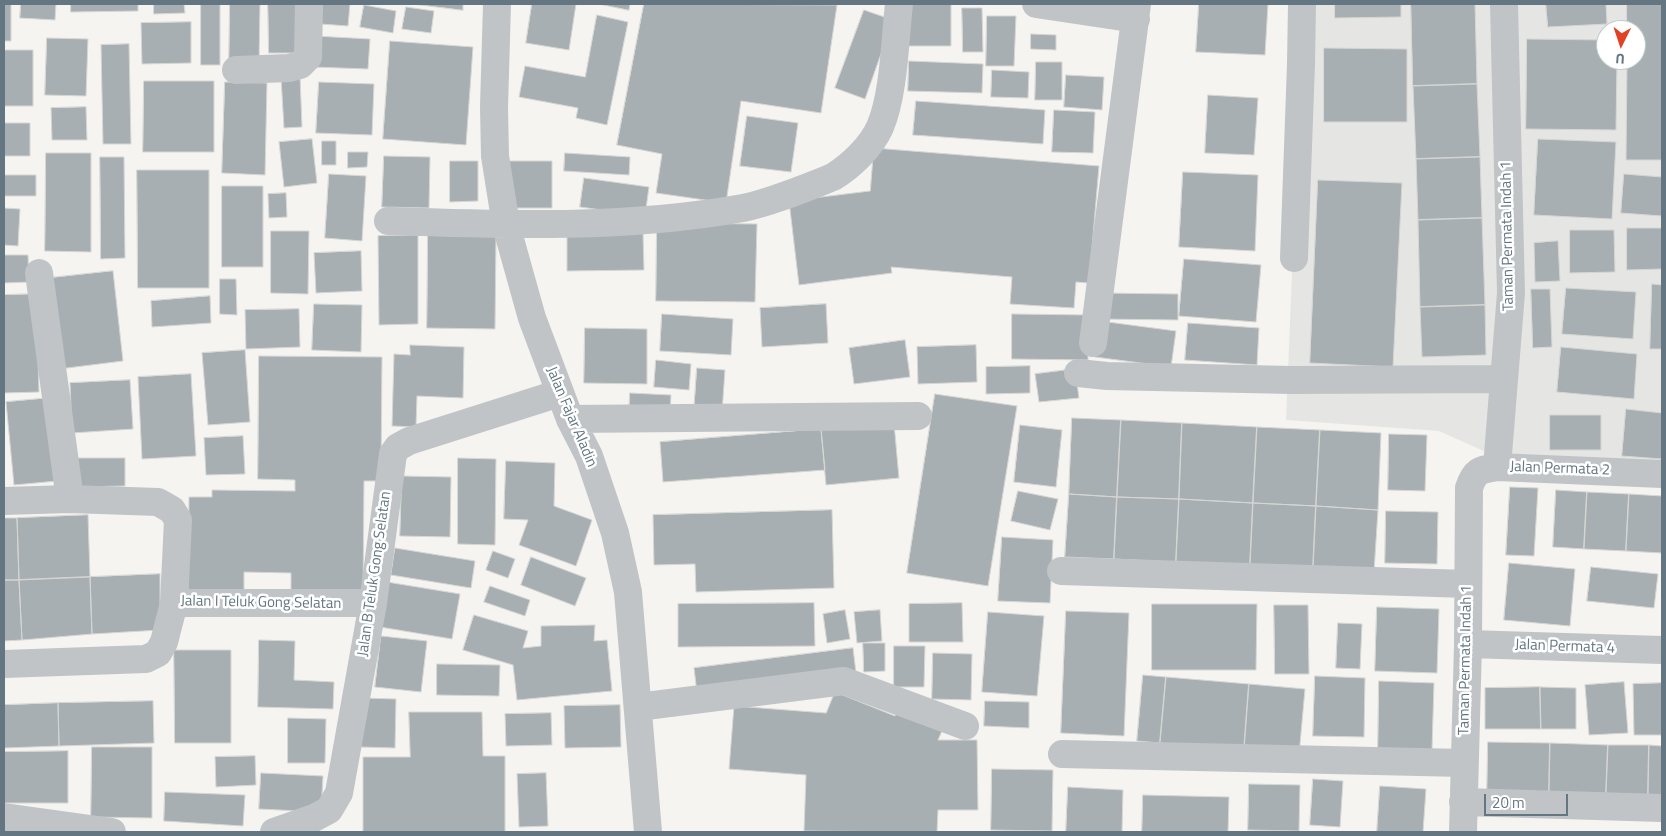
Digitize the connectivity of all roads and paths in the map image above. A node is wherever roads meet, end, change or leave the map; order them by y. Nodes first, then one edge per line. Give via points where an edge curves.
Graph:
1 (309, 4) edge
2 (497, 4) edge
3 (899, 4) edge
4 (1036, 4) edge
5 (1302, 4) edge
6 (1504, 4) edge
7 (1136, 11) edge
8 (236, 70) dead end
9 (388, 220) dead end
10 (506, 225) junction
11 (1294, 258) dead end
12 (39, 273) dead end
13 (1093, 343) dead end
14 (1078, 373) dead end
15 (1504, 380) junction
16 (560, 393) junction
17 (918, 416) dead end
18 (570, 419) junction
19 (1497, 467) junction
20 (1662, 474) edge
21 (1469, 488) joint
22 (70, 499) junction
23 (4, 501) edge
24 (1061, 571) dead end
25 (1467, 584) junction
26 (174, 603) junction
27 (373, 604) junction
28 (1468, 644) junction
29 (1662, 650) edge
30 (4, 664) edge
31 (638, 707) junction
32 (965, 726) dead end
33 (1062, 754) dead end
34 (1464, 763) junction
35 (1463, 802) junction
36 (1662, 808) edge
37 (4, 817) edge
38 (112, 832) edge
39 (274, 832) edge
40 (648, 832) edge
41 (1463, 832) edge

1 - 8 street via 308,57 300,65
2 - 10 street, Jalan Fajar Aladin via 495,156
3 - 10 street via 889,96 880,127 866,148 832,177 745,207 643,221
4 - 7 street
5 - 11 street
6 - 15 street, Taman Permata Indah 1 via 1511,294
7 - 13 street
9 - 10 street
10 - 16 street, Jalan Fajar Aladin via 525,299
12 - 22 street
14 - 15 street via 1292,380
15 - 19 street, Taman Permata Indah 1
16 - 18 street, Jalan Fajar Aladin
16 - 27 street, Jalan B Teluk Gong Selatan via 398,447 392,454
17 - 18 street
18 - 31 street, Jalan Fajar Aladin via 589,456 616,533 628,592
19 - 20 street, Jalan Permata 2
19 - 21 street, Jalan Permata 2 via 1480,470
21 - 25 street, Taman Permata Indah 1
22 - 23 street, Jalan I Teluk Gong Selatan
22 - 26 street, Jalan I Teluk Gong Selatan via 158,502 172,510 178,520
24 - 25 street
25 - 28 street, Taman Permata Indah 1
26 - 27 street, Jalan I Teluk Gong Selatan
26 - 30 street via 164,642 158,653 146,659
27 - 39 street, Jalan B Teluk Gong Selatan via 339,793 329,810
28 - 29 street, Jalan Permata 4
28 - 34 street, Taman Permata Indah 1
31 - 32 street via 844,681
31 - 40 street, Jalan Fajar Aladin
33 - 34 street
34 - 35 street, Taman Permata Indah 1
35 - 36 street
35 - 41 street, Taman Permata Indah 1
37 - 38 street

